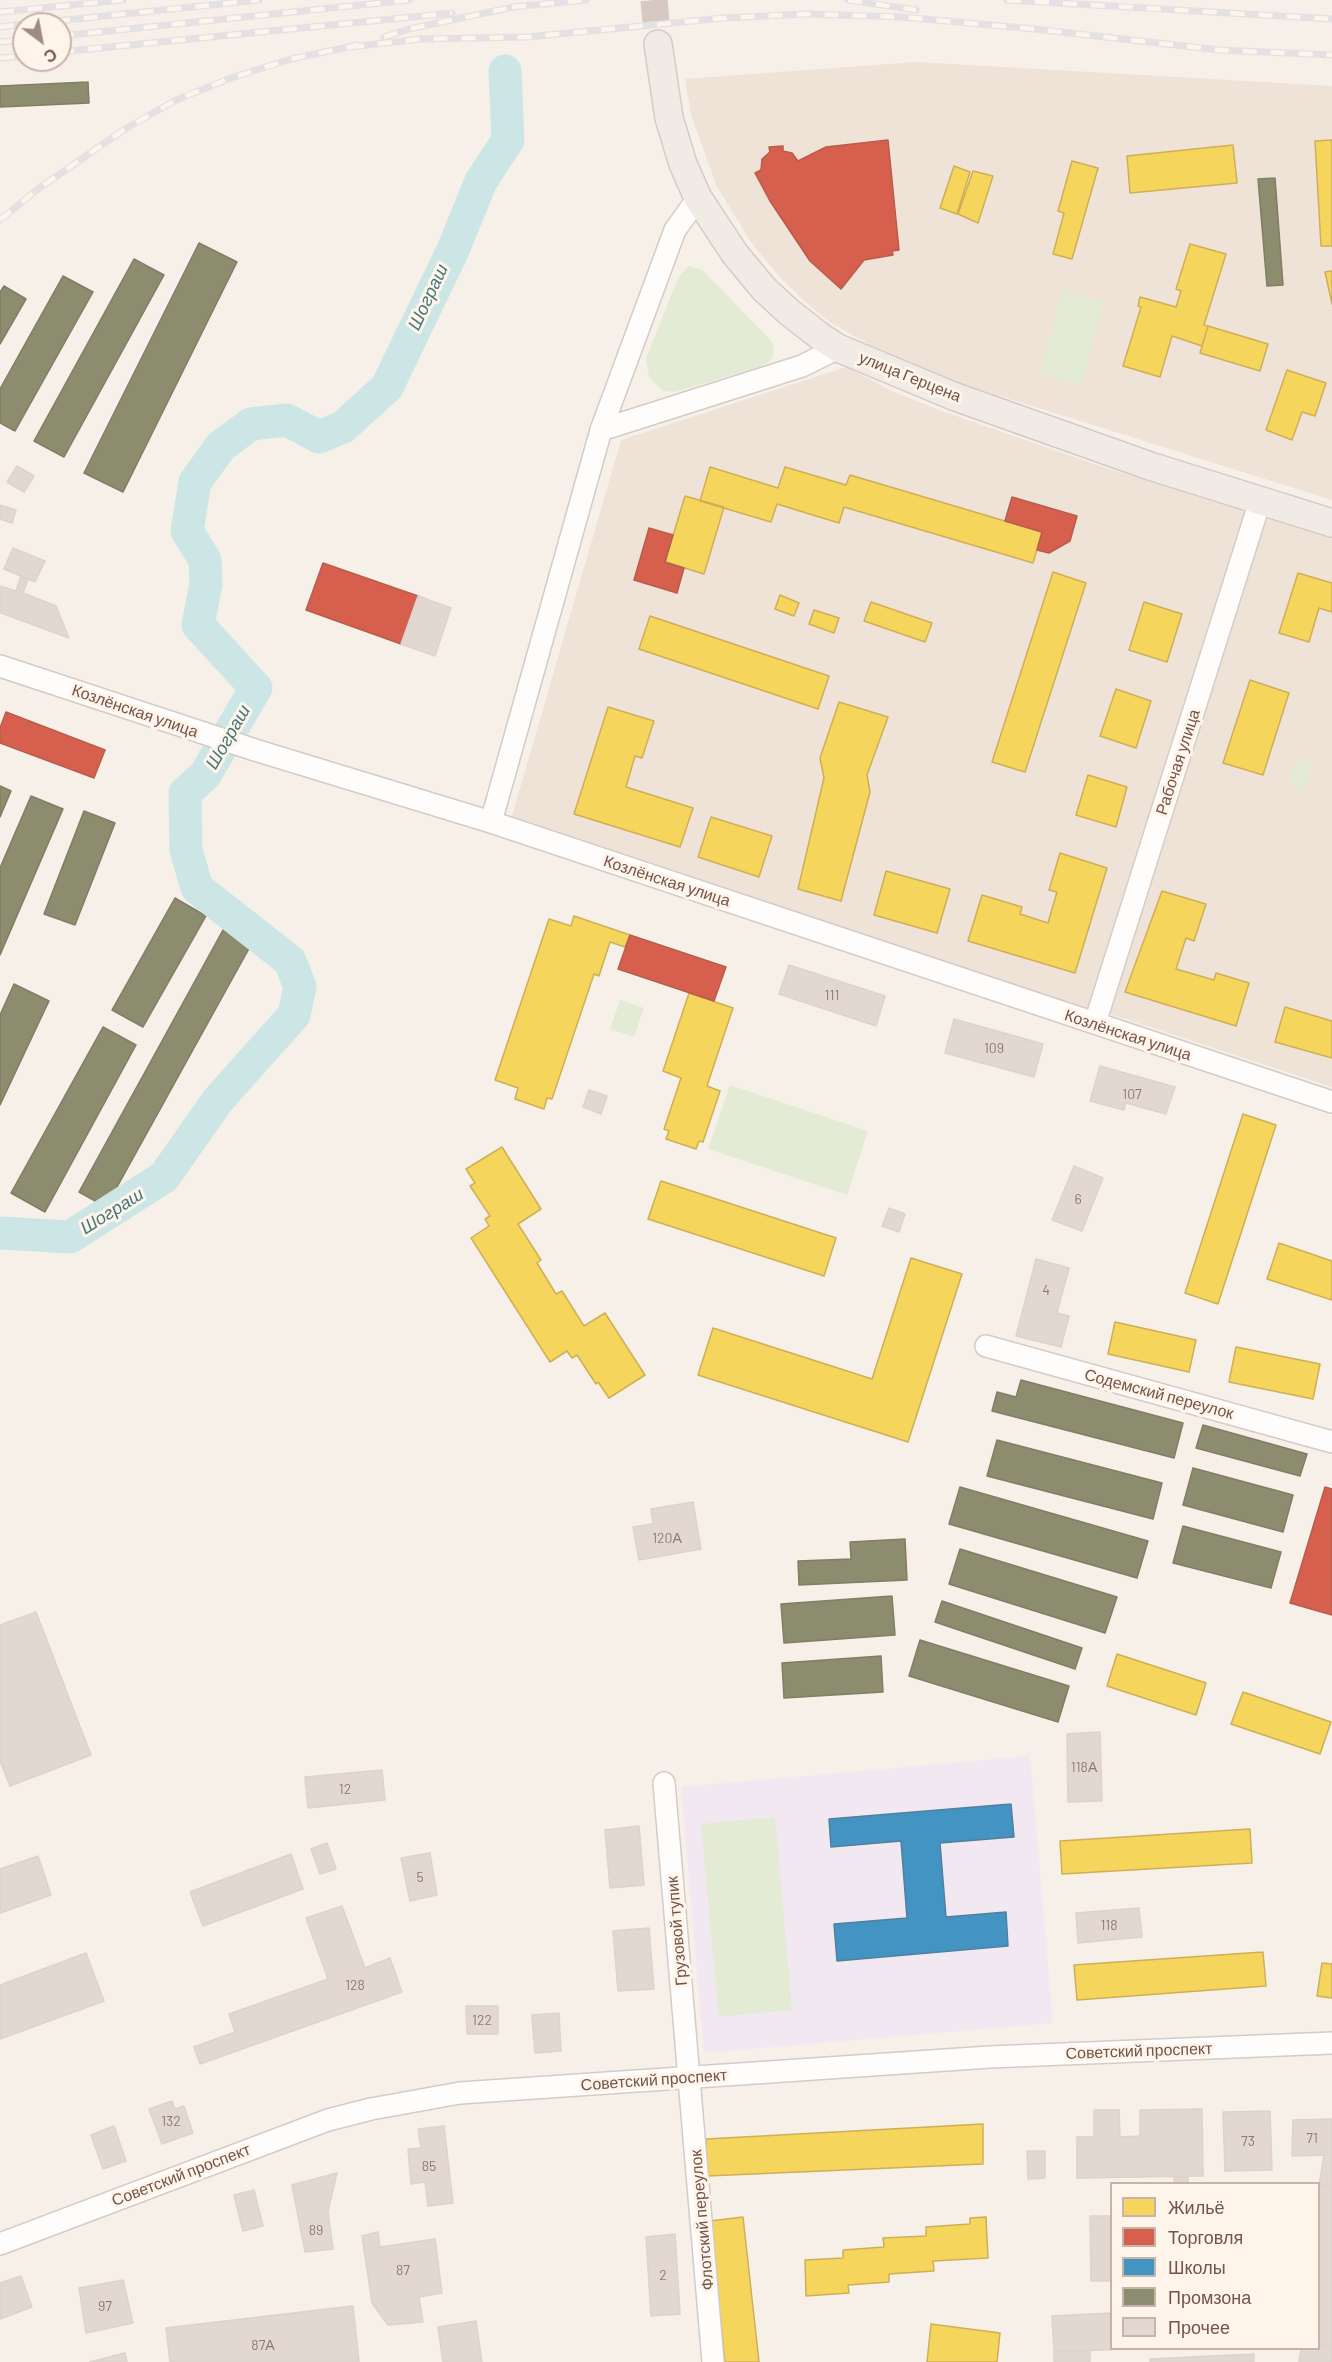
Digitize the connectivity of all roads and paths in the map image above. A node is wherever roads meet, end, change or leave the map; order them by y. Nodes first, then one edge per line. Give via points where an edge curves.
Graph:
1 (658, 44) tunnel mouth
2 (698, 198) junction
3 (838, 348) junction
4 (601, 430) junction
5 (1260, 501) junction
6 (1332, 523) edge
7 (0, 666) edge
8 (490, 822) junction
9 (1095, 1023) junction
10 (1332, 1102) edge
11 (986, 1346) dead end
12 (1332, 1442) edge
13 (664, 1783) dead end
14 (1332, 2043) edge
15 (690, 2079) junction
16 (0, 2244) edge
17 (713, 2362) edge

1 - 2 main road, улица Герцена via 669,118 682,164
2 - 3 main road, улица Герцена via 764,289
2 - 4 street via 675,230
3 - 4 street via 802,366
3 - 5 main road, улица Герцена via 953,396
4 - 8 street
5 - 6 main road, улица Герцена
5 - 9 street, Рабочая улица
7 - 8 street, Козлёнская улица
8 - 9 street, Козлёнская улица
9 - 10 street, Козлёнская улица
11 - 12 street, Содемский переулок
13 - 15 street, Грузовой тупик
14 - 15 street, Советский проспект via 990,2057
15 - 16 street, Советский проспект via 460,2093 371,2109 328,2120
15 - 17 street, Флотский переулок

